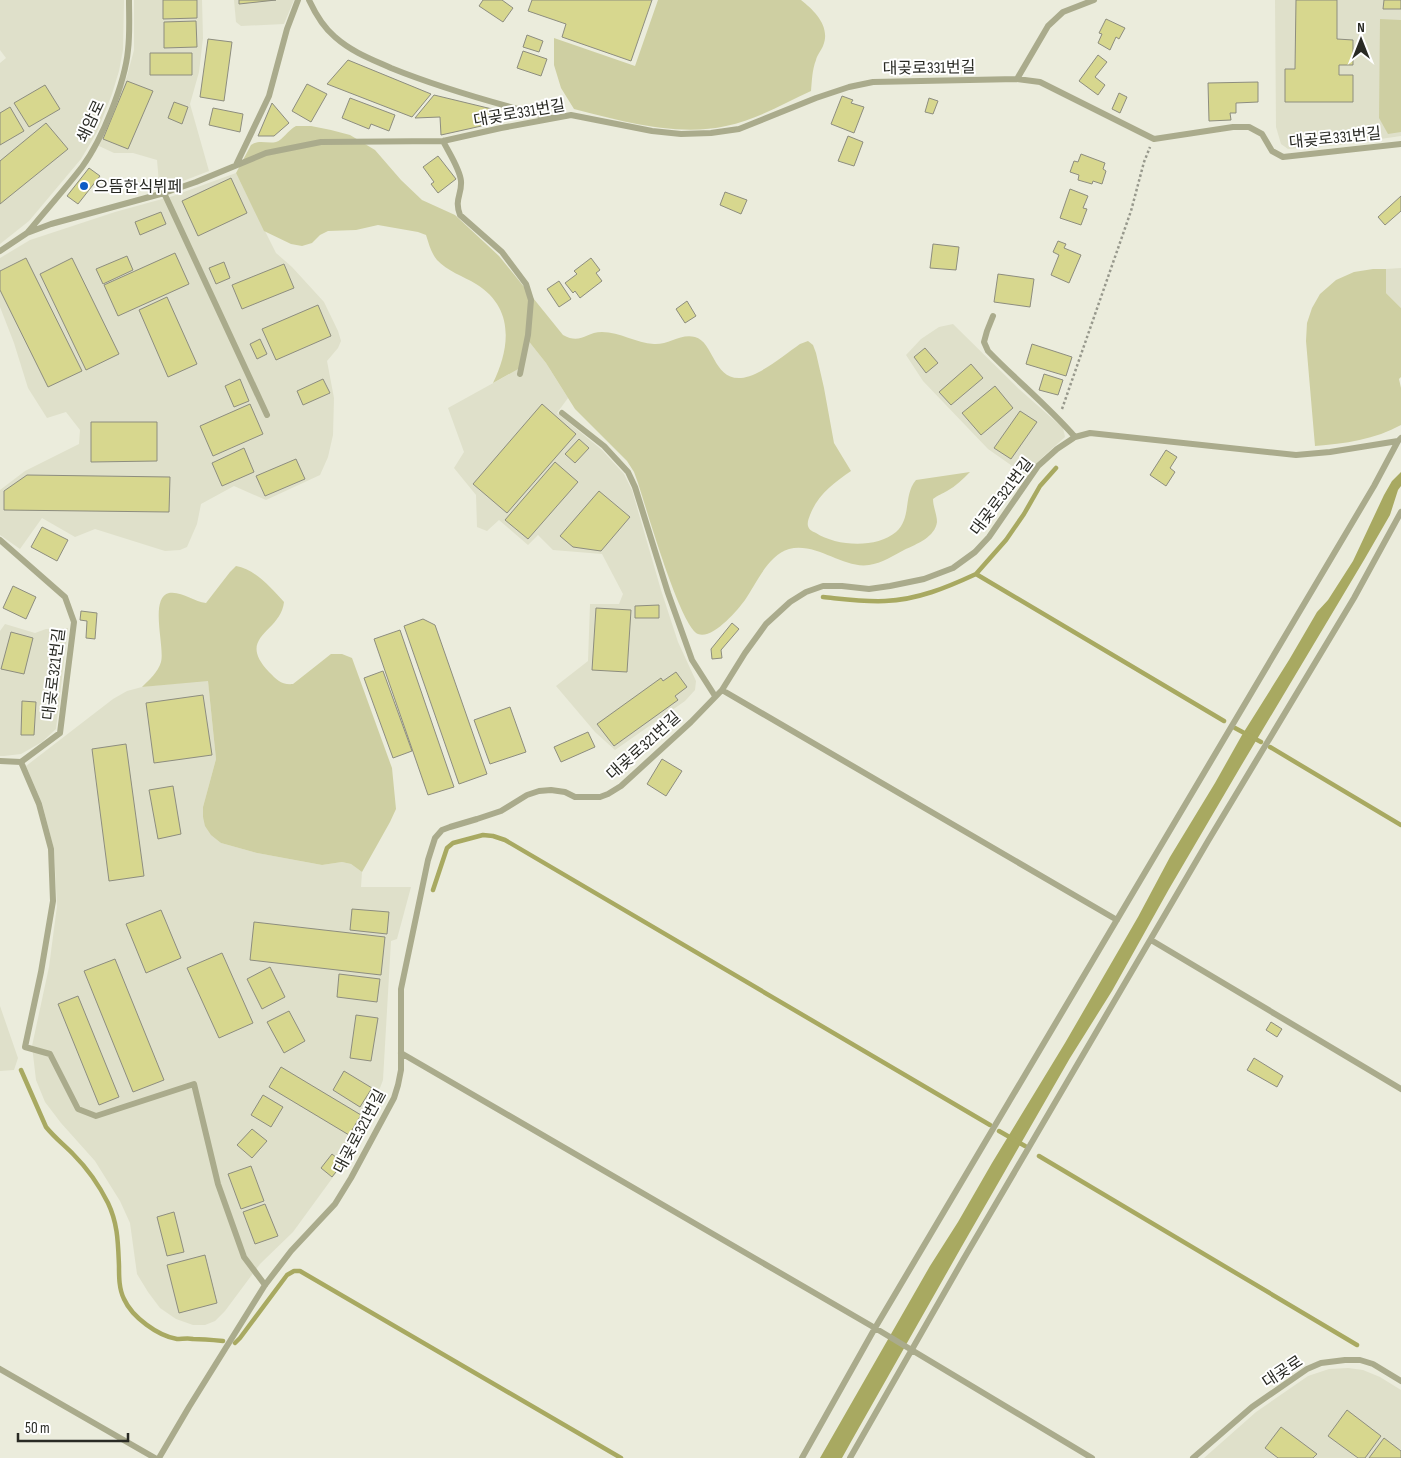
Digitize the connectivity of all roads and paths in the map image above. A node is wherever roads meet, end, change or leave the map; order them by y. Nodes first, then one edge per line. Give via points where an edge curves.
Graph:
1 (129, 0) edge
2 (298, 0) edge
3 (309, 0) edge
4 (1094, 0) edge
5 (1017, 79) junction
6 (554, 118) junction
7 (1154, 139) junction
8 (443, 141) junction
9 (1401, 144) edge
10 (236, 166) junction
11 (164, 193) junction
12 (27, 233) junction
13 (0, 251) edge
14 (993, 316) dead end
15 (520, 374) dead end
16 (562, 412) dead end
17 (267, 415) dead end
18 (1058, 418) junction
19 (1075, 437) junction
20 (1399, 440) edge
21 (1401, 512) edge
22 (0, 540) edge
23 (722, 690) junction
24 (715, 696) junction
25 (0, 761) edge
26 (21, 762) junction
27 (1117, 920) junction
28 (1150, 940) junction
29 (401, 1053) junction
30 (1401, 1089) edge
31 (265, 1285) junction
32 (875, 1328) junction
33 (911, 1351) junction
34 (0, 1369) edge
35 (1401, 1381) edge
36 (155, 1458) edge
37 (159, 1458) edge
38 (802, 1458) edge
39 (850, 1458) edge
40 (1092, 1458) edge
41 (1193, 1458) edge

1 - 12 lane, 쇄암로 via 125,70 99,139 83,166
2 - 10 lane via 269,96
3 - 6 lane via 317,17 333,36 357,53 418,79
4 - 5 lane via 1063,12 1048,26
5 - 6 lane, 대곶로331번길 via 873,82 816,98 739,129 711,133 652,131 571,115
5 - 7 lane, 대곶로331번길 via 1040,82
6 - 8 lane, 대곶로331번길
7 - 9 lane, 대곶로331번길 via 1249,127 1262,134 1272,151 1283,157
7 - 18 path
8 - 10 lane, 대곶로331번길 via 321,142 266,153
8 - 15 lane via 460,174 457,201 460,215 502,252 526,284 531,300
10 - 11 lane, 대곶로331번길
11 - 12 lane, 대곶로331번길
11 - 17 lane
12 - 13 lane, 대곶로331번길
14 - 18 lane via 984,342 988,351
16 - 24 lane via 604,446 628,472 692,660
18 - 19 lane
19 - 20 lane, 대곶로321번길 via 1090,433 1296,454 1330,452
19 - 23 lane, 대곶로321번길 via 1038,466 990,537 953,568 890,586 869,589 823,586 806,592 766,624
20 - 27 lane
21 - 28 lane via 1354,598
22 - 26 lane, 대곶로321번길 via 65,597 74,622 60,733
23 - 24 lane, 대곶로321번길
23 - 27 lane
24 - 29 lane, 대곶로321번길 via 628,780 608,794 586,798 565,792 538,791 502,811 442,830 428,860 401,989
25 - 26 lane
26 - 31 lane via 39,804 51,848 53,902 25,1047 50,1054 78,1109 96,1116 194,1084 218,1184 244,1257
27 - 32 lane
28 - 30 lane
28 - 33 lane
29 - 31 lane, 대곶로321번길 via 394,1098 351,1178 335,1204 291,1251
29 - 32 lane
31 - 37 lane, 대곶로321번길
32 - 33 lane
32 - 38 lane
33 - 39 lane
33 - 40 lane
34 - 36 lane
35 - 41 lane, 대곶로 via 1360,1360 1322,1363 1307,1369 1252,1407

